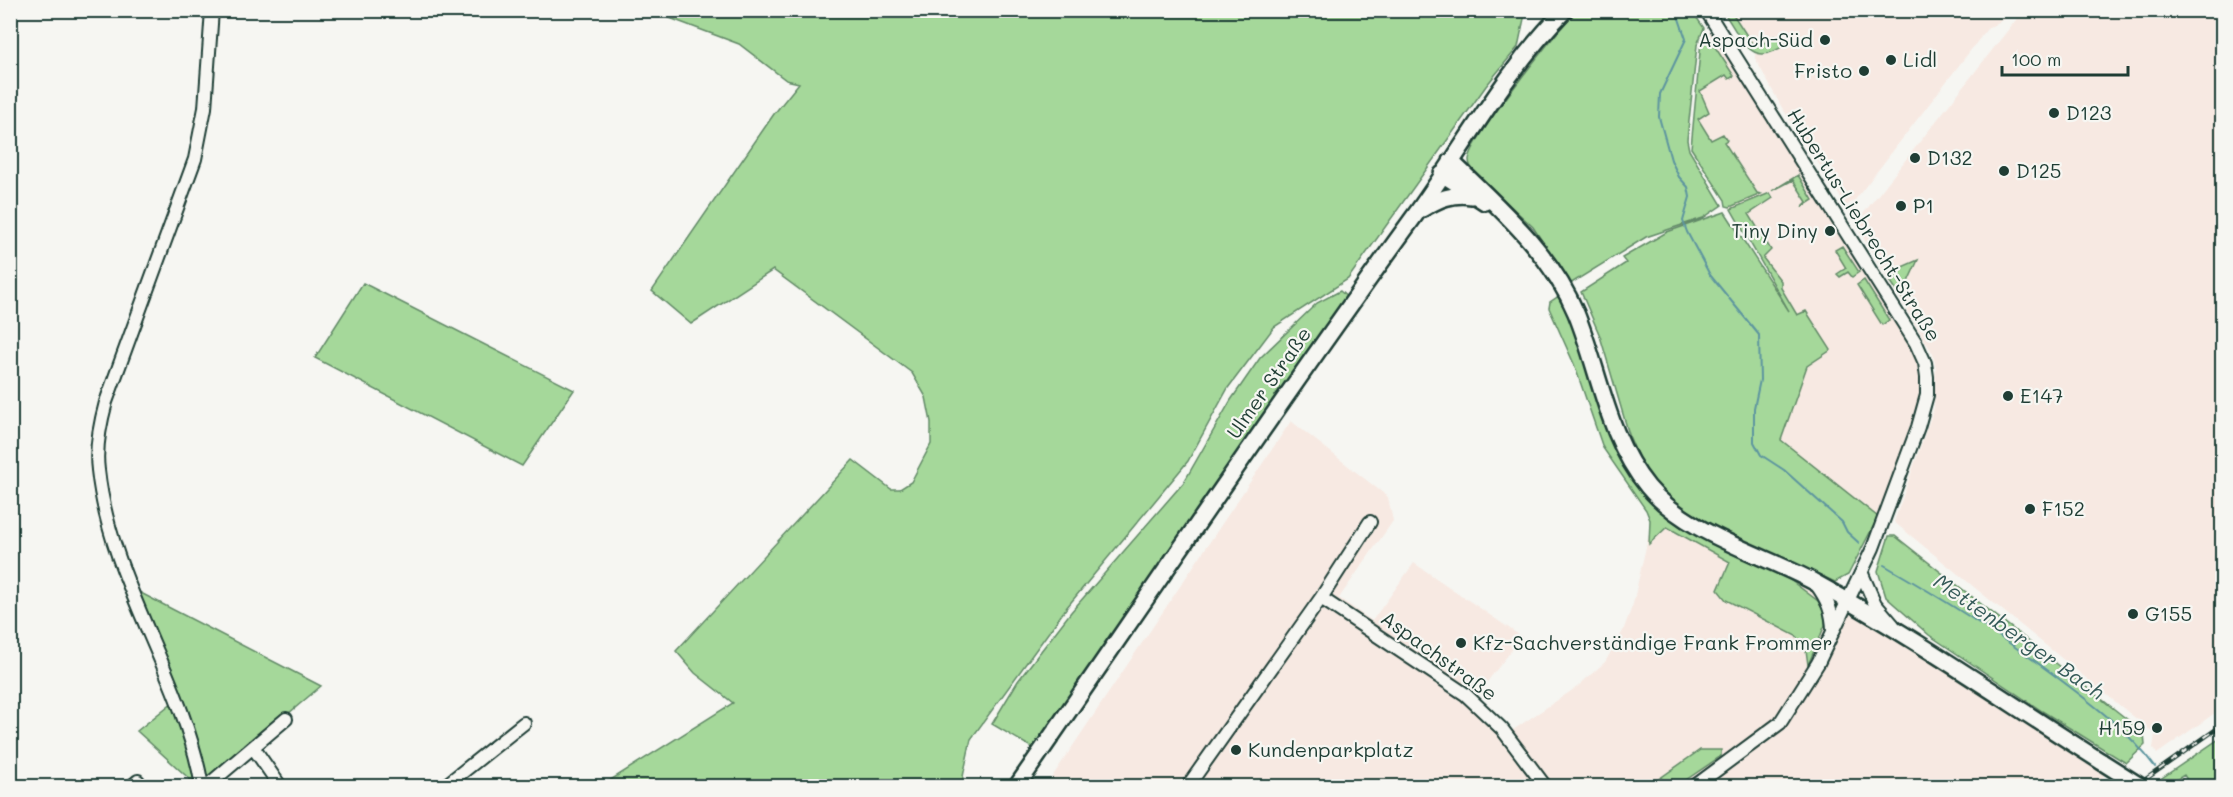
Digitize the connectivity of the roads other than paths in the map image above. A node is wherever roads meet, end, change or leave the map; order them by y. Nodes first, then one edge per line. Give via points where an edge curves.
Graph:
1 (212, 10) edge
2 (1565, 10) edge
3 (1706, 10) edge
4 (1447, 168) junction
5 (1474, 196) junction
6 (1499, 210) junction
7 (1417, 213) junction
8 (1370, 522) dead end
9 (1862, 574) junction
10 (1815, 583) junction
11 (1321, 598) junction
12 (1848, 602) junction
13 (1833, 633) junction
14 (1901, 635) junction
15 (286, 719) dead end
16 (524, 723) dead end
17 (253, 747) junction
18 (202, 786) edge
19 (207, 786) edge
20 (280, 786) edge
21 (445, 786) edge
22 (1017, 786) edge
23 (1188, 786) edge
24 (1545, 786) edge
25 (1695, 786) edge
26 (2140, 786) edge

1 - 18 street via 205,108 195,159 106,402 97,468 120,560 189,732
2 - 4 main road, Ulmer Straße via 1516,66
3 - 9 street, Hubertus-Liebrecht-Straße via 1925,363 1927,395 1918,427
4 - 5 main road
4 - 6 main road
4 - 7 main road, Ulmer Straße
5 - 6 main road
5 - 7 main road via 1442,198
6 - 10 main road via 1526,236 1558,279 1589,349 1616,435 1650,489 1694,524
7 - 22 main road, Ulmer Straße via 1339,319
8 - 11 street
9 - 12 street, Hubertus-Liebrecht-Straße
9 - 14 street via 1875,604
10 - 12 main road
10 - 13 street via 1828,601
11 - 23 street
11 - 24 street, Aspachstraße via 1465,694 1502,729
12 - 13 street, Hubertus-Liebrecht-Straße
12 - 14 main road
13 - 25 street, Hubertus-Liebrecht-Straße via 1811,677 1780,723
14 - 26 main road, bridge
15 - 17 street
16 - 21 street
17 - 19 street
17 - 20 street

